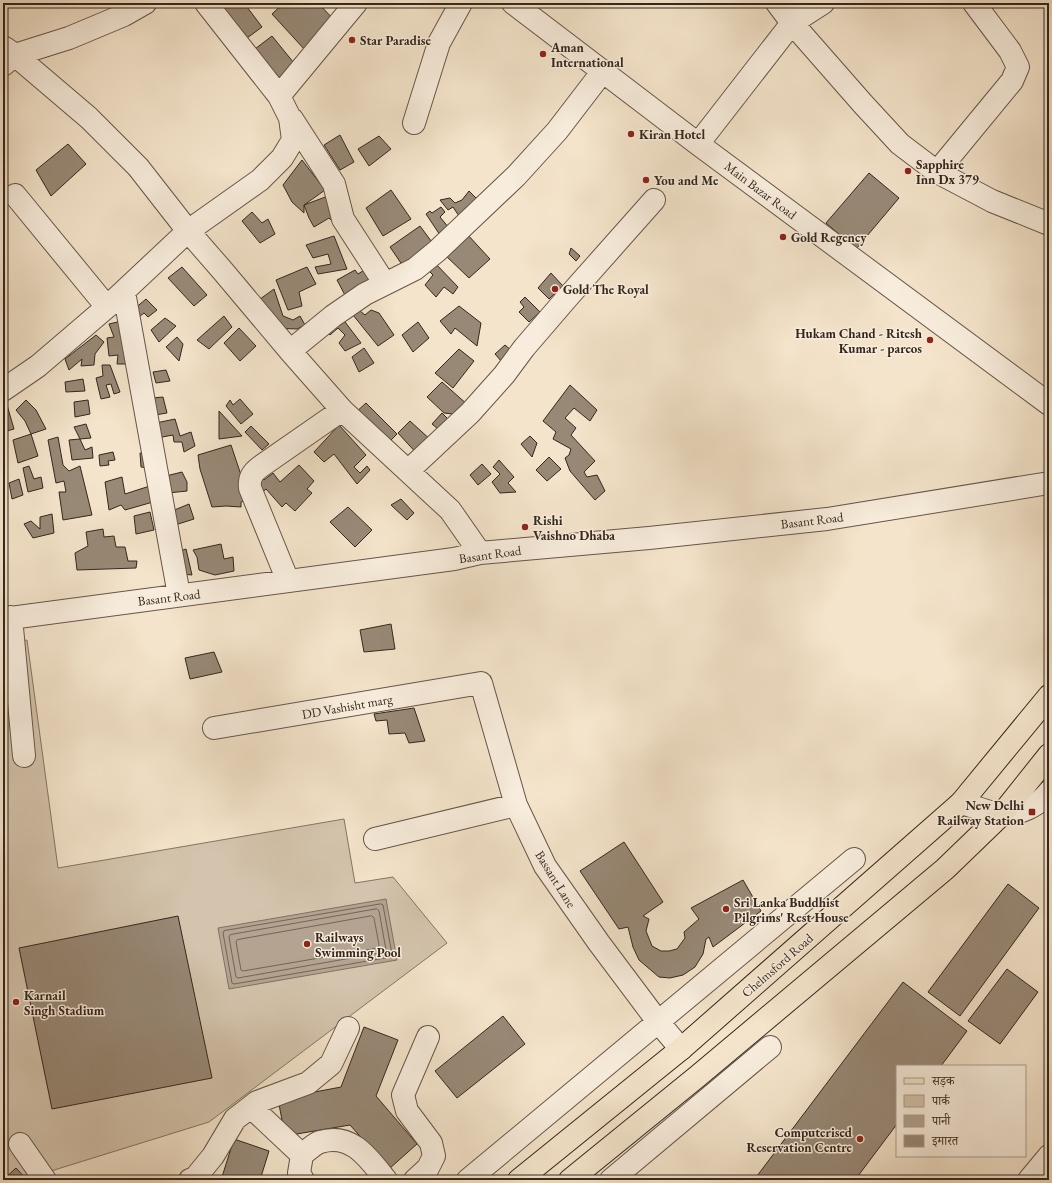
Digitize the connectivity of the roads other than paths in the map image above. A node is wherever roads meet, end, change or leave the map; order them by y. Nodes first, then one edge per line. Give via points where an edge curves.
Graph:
1 (145, 3) edge
2 (206, 3) edge
3 (356, 3) edge
4 (461, 3) edge
5 (513, 3) edge
6 (777, 3) edge
7 (823, 3) edge
8 (974, 3) edge
9 (792, 23) junction
10 (7, 55) edge
11 (603, 71) junction
12 (283, 104) junction
13 (414, 123) dead end
14 (698, 144) junction
15 (937, 172) junction
16 (15, 195) dead end
17 (654, 200) dead end
18 (1049, 224) edge
19 (188, 231) junction
20 (385, 284) junction
21 (124, 292) junction
22 (107, 307) junction
23 (290, 352) junction
24 (3, 390) edge
25 (1049, 404) edge
26 (342, 410) junction
27 (408, 472) junction
28 (1049, 483) edge
29 (480, 553) junction
30 (288, 581) junction
31 (179, 595) junction
32 (7, 618) edge
33 (481, 683) joint
34 (1049, 696) edge
35 (214, 728) dead end
36 (1049, 755) edge
37 (24, 756) dead end
38 (1049, 792) edge
39 (961, 803) junction
40 (516, 805) junction
41 (1002, 814) junction
42 (375, 839) dead end
43 (854, 859) dead end
44 (659, 1023) junction
45 (348, 1028) dead end
46 (428, 1037) dead end
47 (770, 1047) dead end
48 (680, 1049) junction
49 (251, 1107) junction
50 (20, 1144) dead end
51 (302, 1155) junction
52 (1049, 1156) edge
53 (45, 1180) edge
54 (190, 1180) edge
55 (303, 1180) edge
56 (386, 1180) edge
57 (415, 1180) edge
58 (468, 1180) edge
59 (519, 1180) edge
60 (570, 1180) edge
61 (611, 1180) edge
62 (1029, 1180) edge

1 - 10 street via 124,15 69,38
2 - 12 street
3 - 12 street
4 - 13 street via 439,43
5 - 11 street, Main Bazar Road
6 - 9 street
7 - 9 street
8 - 15 street via 1010,51 1018,67 1012,81
9 - 14 street
9 - 15 street via 900,144
10 - 19 street via 89,118 138,167
11 - 14 street, Main Bazar Road
11 - 20 street via 557,131 516,176 437,251 415,269
12 - 19 street via 290,118 293,140 282,158 260,180
12 - 20 street via 334,184 343,219
14 - 25 street, Main Bazar Road
15 - 18 street via 992,201
16 - 22 street
17 - 27 street via 524,348 485,397
19 - 21 street
19 - 23 street
20 - 23 street via 365,294
21 - 22 street
21 - 31 street
22 - 24 street via 38,366
23 - 26 street
26 - 27 street
26 - 30 street via 253,472 249,480
27 - 29 street via 450,510
28 - 29 street, Basant Road via 826,519
29 - 30 street, Basant Road via 454,559
30 - 31 street, Basant Road
31 - 32 street, Basant Road
32 - 37 street
33 - 35 street, DD Vashisht marg
33 - 40 street, Bassant Lane
34 - 39 main road, Chelmsford Road
36 - 41 main road
38 - 41 street via 1032,807 1020,812
39 - 41 street
39 - 48 main road, Chelmsford Road
40 - 42 street
40 - 44 street, Bassant Lane via 545,866
41 - 60 main road via 946,869
43 - 44 street
44 - 48 street, Bassant Lane
44 - 58 street
45 - 49 street via 331,1064 308,1083 263,1099
46 - 57 street via 403,1095 407,1111 432,1143 434,1156 428,1168
47 - 61 street
48 - 59 main road, Chelmsford Road
49 - 51 street
49 - 54 street via 235,1119 213,1156 195,1178
50 - 53 street
51 - 55 street via 299,1173
51 - 56 street via 319,1142 339,1139 362,1151
52 - 62 street

